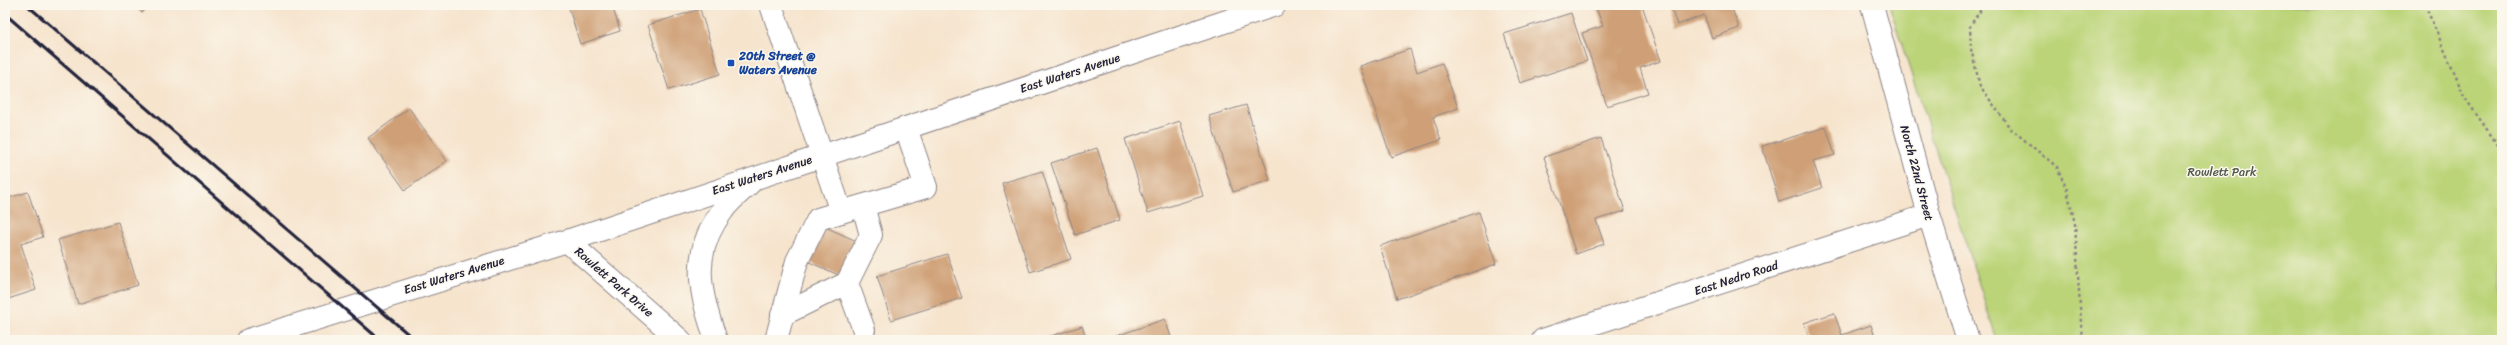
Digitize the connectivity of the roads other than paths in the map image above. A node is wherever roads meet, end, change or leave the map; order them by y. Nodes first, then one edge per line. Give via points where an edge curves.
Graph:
1 (771, 5) edge
2 (1275, 5) edge
3 (1872, 5) edge
4 (906, 128) junction
5 (821, 156) junction
6 (756, 178) junction
7 (863, 206) junction
8 (841, 212) junction
9 (1929, 215) junction
10 (567, 241) junction
11 (847, 283) junction
12 (782, 315) junction
13 (864, 330) dead end
14 (248, 340) edge
15 (680, 340) edge
16 (716, 340) edge
17 (776, 340) edge
18 (1542, 340) edge
19 (1968, 340) edge

1 - 5 street
2 - 4 street, East Waters Avenue
3 - 9 street, North 22nd Street
4 - 5 street, East Waters Avenue
4 - 7 street via 926,187
5 - 6 street, East Waters Avenue
5 - 8 street
6 - 10 street, East Waters Avenue
6 - 16 street via 723,209 707,236 701,263 702,297
7 - 8 street
7 - 11 street via 871,235
8 - 12 street via 818,219 797,261
9 - 18 street, East Nedro Road
9 - 19 street, North 22nd Street
10 - 14 street, East Waters Avenue
10 - 15 street, Rowlett Park Drive
11 - 12 street
11 - 13 street
12 - 17 street

